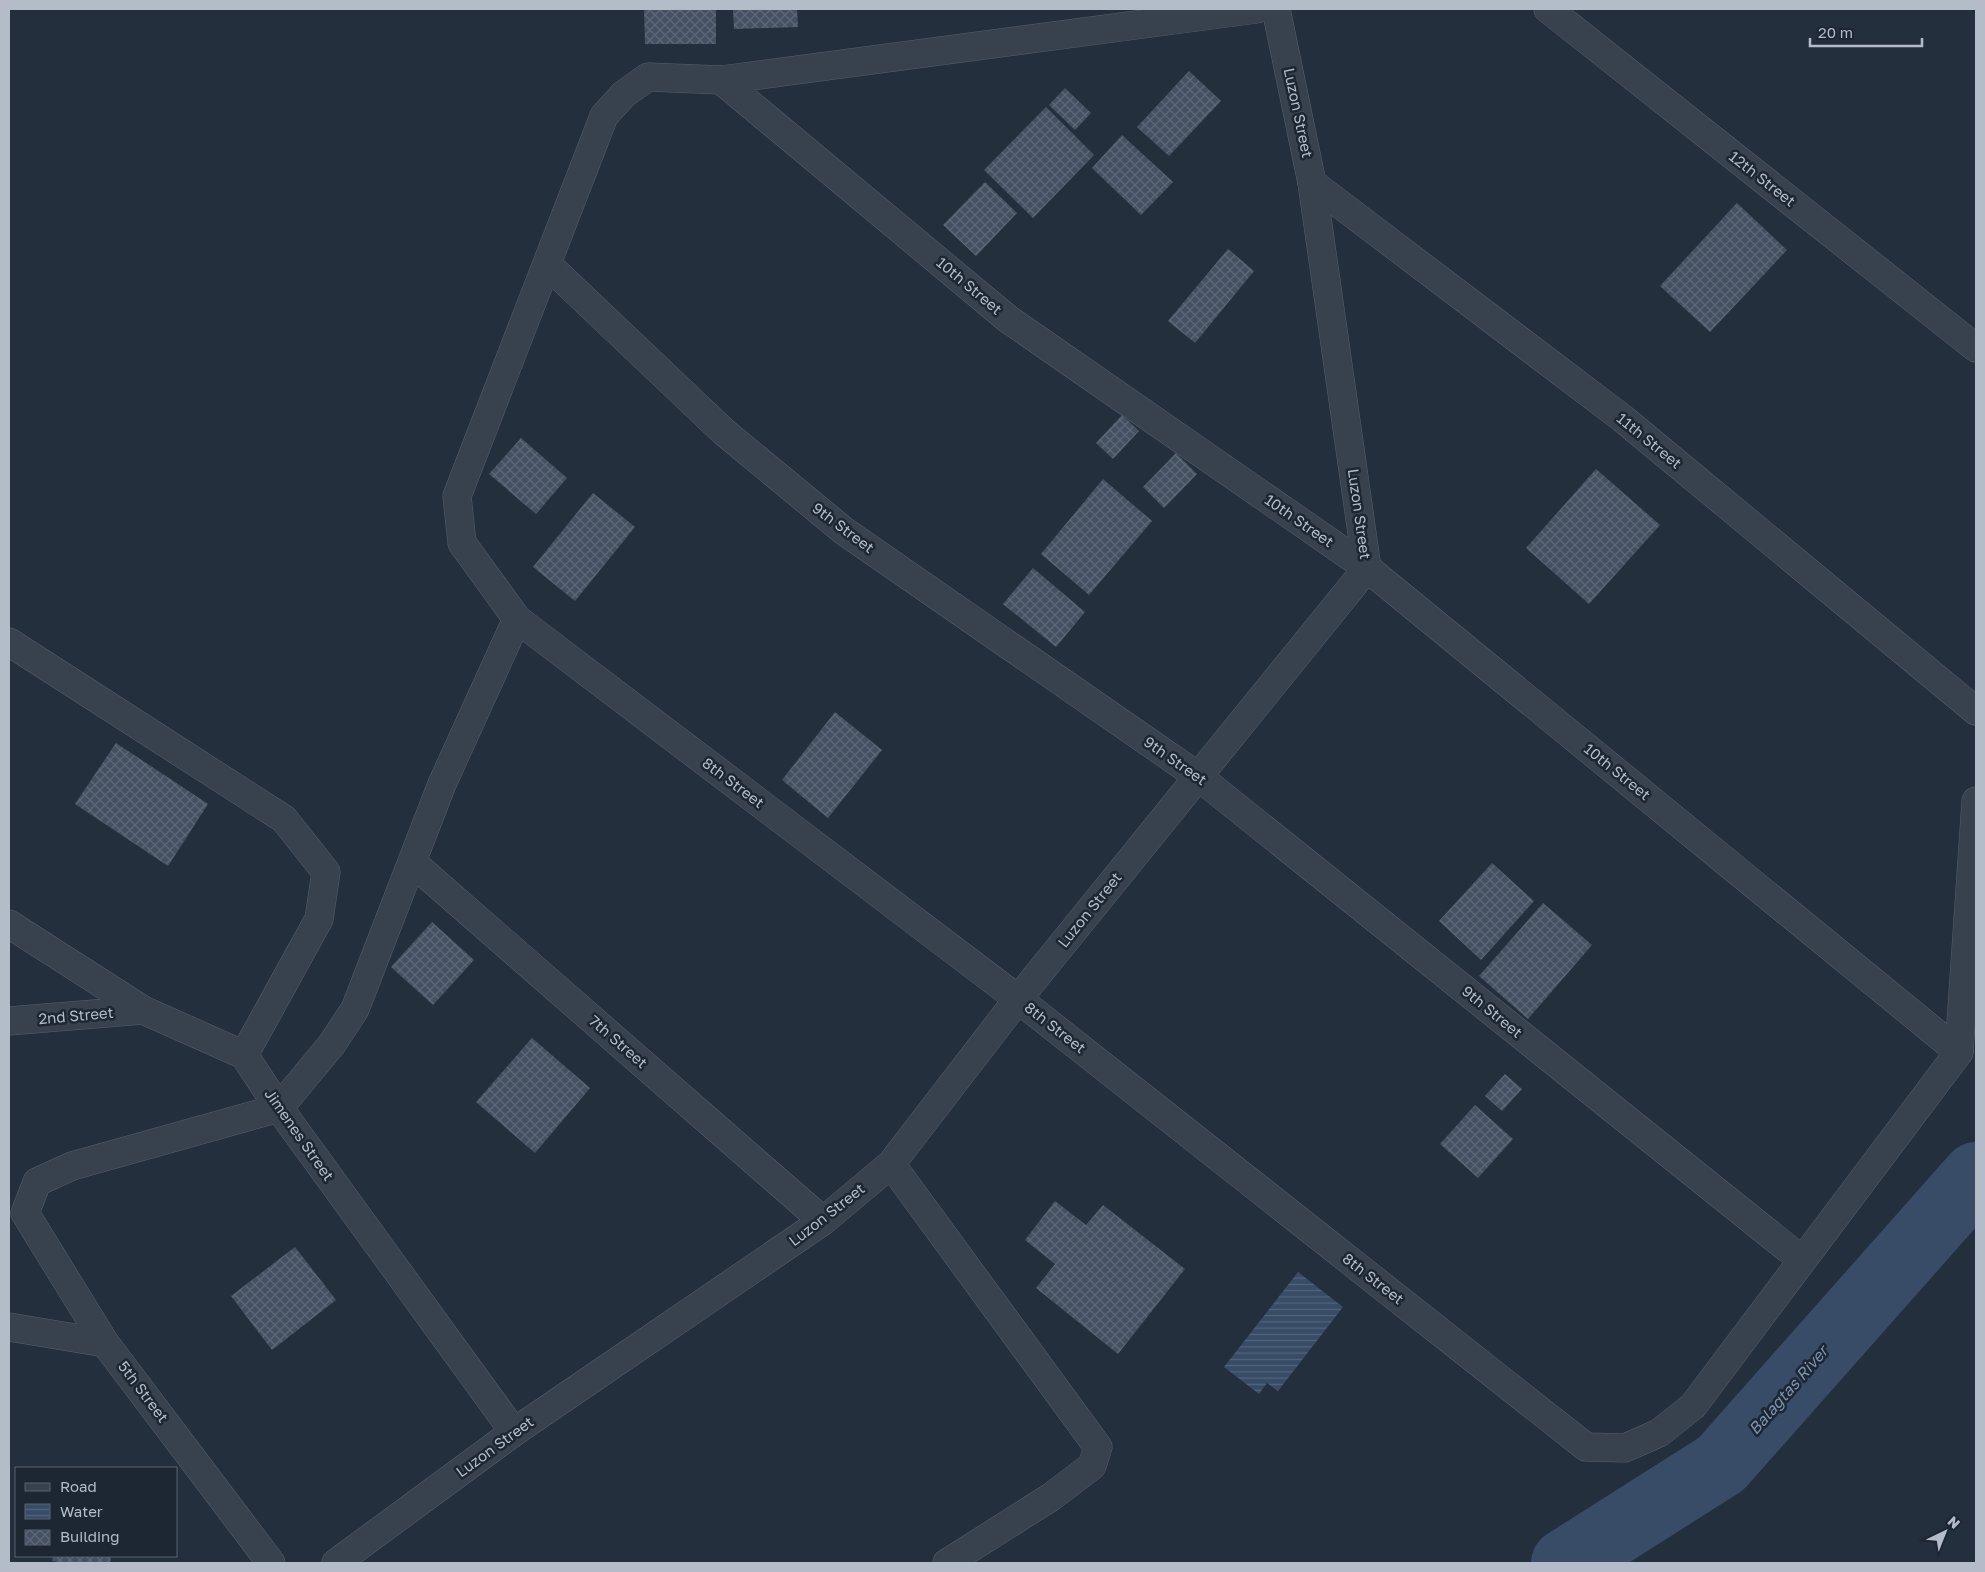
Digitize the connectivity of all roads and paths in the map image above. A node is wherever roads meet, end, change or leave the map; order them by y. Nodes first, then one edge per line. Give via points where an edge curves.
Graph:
1 (1257, 9) edge
2 (1276, 9) edge
3 (1548, 9) edge
4 (721, 80) junction
5 (1312, 183) junction
6 (547, 264) junction
7 (1976, 348) edge
8 (1367, 568) junction
9 (517, 619) junction
10 (9, 642) edge
11 (1976, 711) edge
12 (1199, 777) junction
13 (1976, 801) edge
14 (413, 862) junction
15 (9, 924) edge
16 (1018, 999) junction
17 (143, 1010) junction
18 (9, 1021) edge
19 (1959, 1052) junction
20 (244, 1054) junction
21 (278, 1108) junction
22 (891, 1164) junction
23 (823, 1222) junction
24 (1802, 1260) junction
25 (9, 1326) edge
26 (105, 1342) junction
27 (514, 1432) junction
28 (271, 1563) edge
29 (336, 1563) edge
30 (947, 1563) edge

1 - 4 street, 8th Street
2 - 5 street, Luzon Street
3 - 7 street, 12th Street
4 - 6 street, 8th Street via 648,77 624,94 604,116
4 - 8 street, 10th Street via 1008,319
5 - 8 street, Luzon Street
5 - 11 street, 11th Street via 1622,418
6 - 9 street, 8th Street via 456,496 462,543
6 - 12 street, 9th Street via 724,432 844,531
8 - 12 street, Luzon Street
8 - 19 street, 10th Street
9 - 14 street via 442,784
9 - 16 street, 8th Street
10 - 20 street via 284,819 326,872 319,919
12 - 16 street, Luzon Street
12 - 24 street, 9th Street
13 - 19 street
14 - 21 street via 355,1009 332,1044
14 - 23 street, 7th Street
15 - 17 street
16 - 22 street, Luzon Street
16 - 24 street, 8th Street via 1586,1447 1625,1448 1659,1433 1693,1406
17 - 18 street, 2nd Street
17 - 20 street
19 - 24 street
20 - 21 street, Jimenes Street
21 - 26 street, 5th Street via 72,1166 37,1182 25,1213
21 - 27 street, Jimenes Street
22 - 23 street, Luzon Street
22 - 30 street via 1098,1447 1092,1466 1051,1497
23 - 27 street, Luzon Street
25 - 26 street
26 - 28 street, 5th Street
27 - 29 street, Luzon Street

